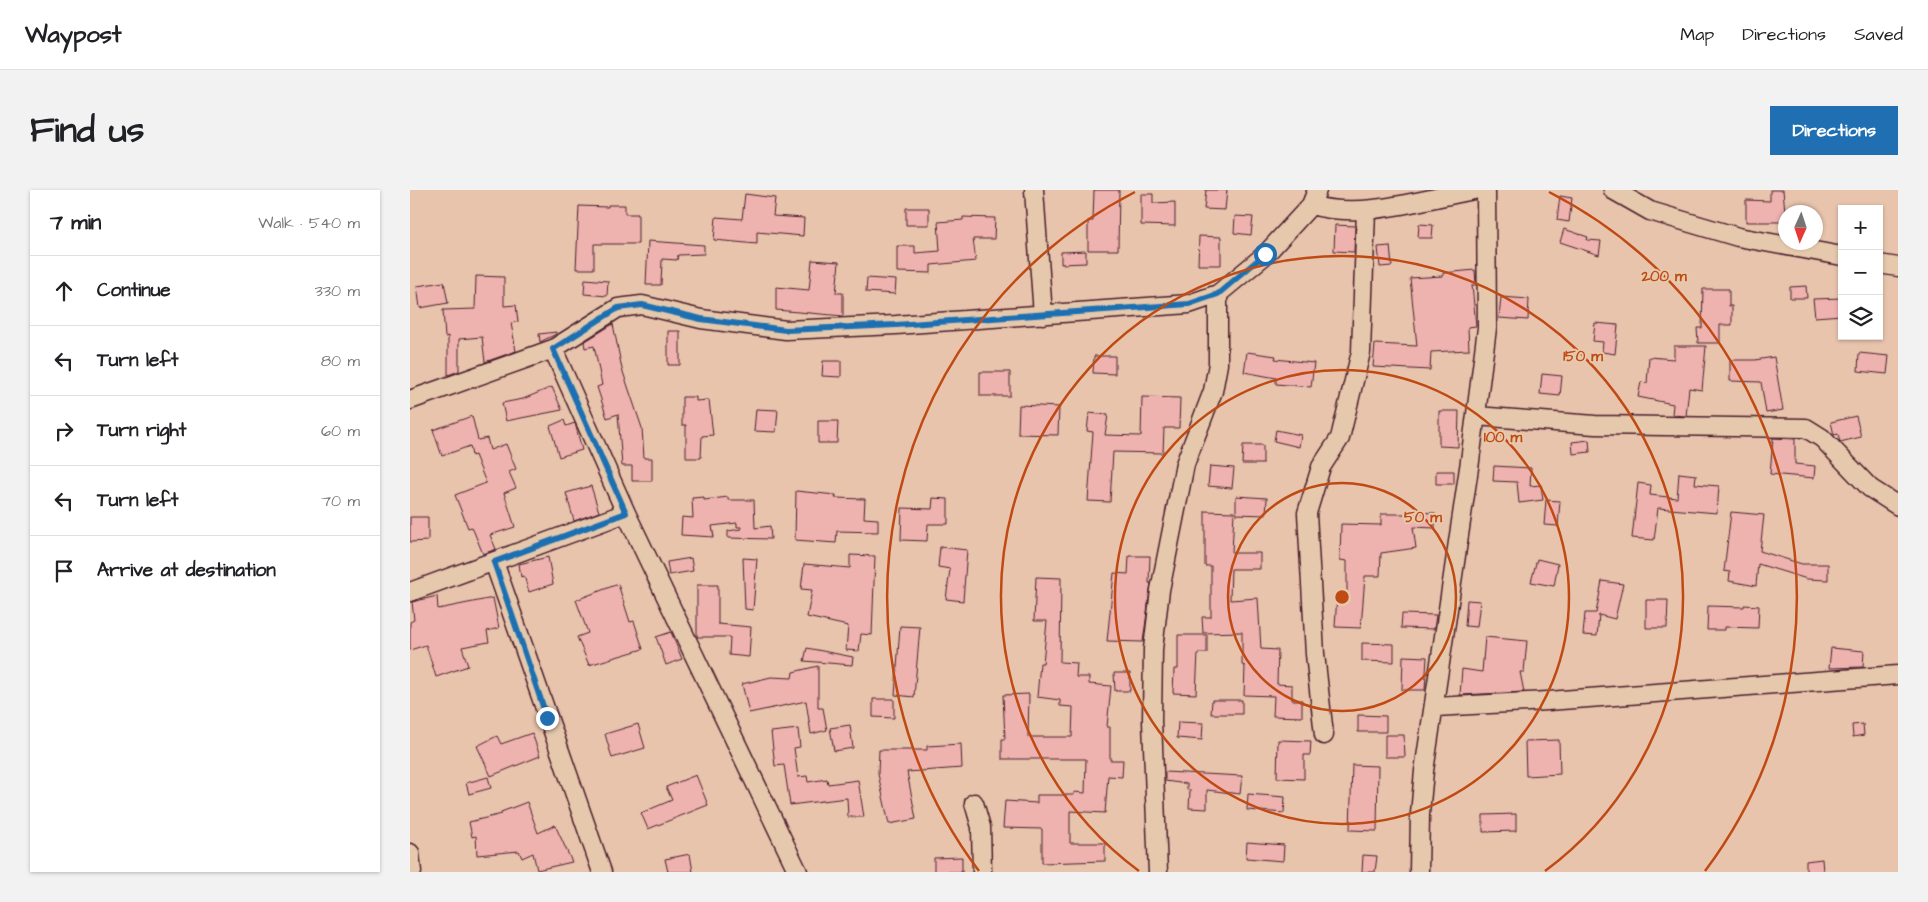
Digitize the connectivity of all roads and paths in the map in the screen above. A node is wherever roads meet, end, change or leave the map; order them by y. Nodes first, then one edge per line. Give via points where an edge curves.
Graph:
1 (1034, 190) edge
2 (1474, 190) edge
3 (1486, 190) edge
4 (1613, 190) edge
5 (1314, 198) edge
6 (1366, 210) junction
7 (1838, 255) edge
8 (1883, 265) edge
9 (1898, 267) edge
10 (1218, 294) junction
11 (1042, 315) junction
12 (553, 349) junction
13 (410, 400) edge
14 (1476, 416) junction
15 (1898, 506) edge
16 (626, 513) junction
17 (494, 562) junction
18 (410, 592) edge
19 (1898, 675) edge
20 (1435, 707) junction
21 (1324, 735) dead end
22 (974, 803) dead end
23 (410, 852) edge
24 (412, 872) edge
25 (602, 872) edge
26 (798, 872) edge
27 (982, 872) edge
28 (1158, 872) edge
29 (1419, 872) edge

1 - 11 street
2 - 6 street
3 - 14 street via 1487,328
4 - 7 street via 1650,212 1738,236
5 - 6 street via 1328,210
5 - 10 street via 1265,254
6 - 21 street via 1361,352 1340,438 1321,467 1307,514
8 - 9 street
10 - 11 street via 1189,304
10 - 28 street via 1218,364 1213,391 1184,464 1160,590 1153,648 1152,720
11 - 12 street via 786,330 701,319 642,305 618,308
12 - 13 street
12 - 16 street
14 - 15 street via 1595,424 1806,428 1822,438 1870,488
14 - 20 street
16 - 17 street
16 - 26 street
17 - 18 street
17 - 25 street
19 - 20 street via 1548,702
20 - 29 street via 1420,814
22 - 27 street via 980,827
23 - 24 street

